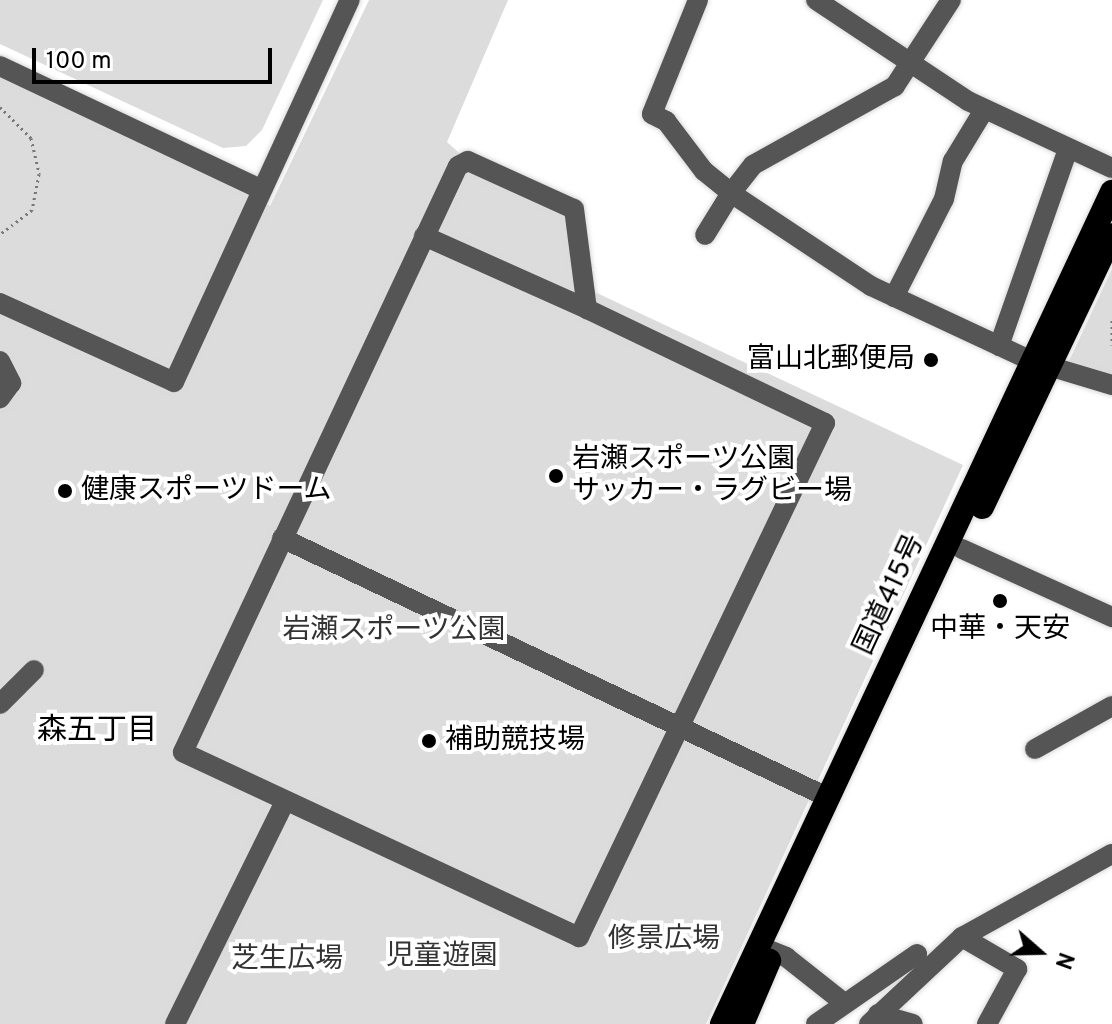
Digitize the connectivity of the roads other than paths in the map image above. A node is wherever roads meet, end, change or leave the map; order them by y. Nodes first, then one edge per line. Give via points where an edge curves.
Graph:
1 (350, 0) edge
2 (698, 0) edge
3 (816, 0) edge
4 (951, 0) edge
5 (910, 64) junction
6 (0, 66) edge
7 (984, 110) junction
8 (1068, 149) junction
9 (1112, 168) edge
10 (260, 189) junction
11 (1112, 192) edge
12 (731, 193) junction
13 (705, 235) dead end
14 (1112, 235) edge
15 (424, 236) junction
16 (894, 297) junction
17 (0, 303) edge
18 (587, 309) junction
19 (999, 346) junction
20 (0, 361) edge
21 (1041, 364) junction
22 (1112, 385) edge
23 (0, 398) edge
24 (282, 538) junction
25 (962, 549) junction
26 (1109, 609) edge
27 (34, 670) dead end
28 (0, 704) edge
29 (1112, 706) edge
30 (681, 729) junction
31 (1035, 749) dead end
32 (827, 797) junction
33 (285, 801) junction
34 (1112, 854) edge
35 (962, 937) junction
36 (766, 948) junction
37 (917, 954) dead end
38 (843, 1002) junction
39 (874, 1019) edge
40 (175, 1024) edge
41 (722, 1024) edge
42 (742, 1024) edge
43 (816, 1024) edge
44 (913, 1024) edge
45 (987, 1024) edge

1 - 10 street
2 - 12 street via 652,114 666,121 704,171
3 - 5 street
4 - 5 street
5 - 7 street
5 - 12 street via 895,86 753,165
6 - 10 street
7 - 8 street
7 - 16 street via 953,161 944,199
8 - 9 street
8 - 19 street
10 - 17 street via 174,382
11 - 21 highway, 国道415号
12 - 13 street
12 - 16 street
14 - 21 highway, 国道415号
15 - 18 street
15 - 18 street via 458,166 475,163 574,209
15 - 24 street
16 - 19 street
18 - 30 street via 825,423
19 - 21 street
20 - 23 street via 11,383
21 - 22 street
21 - 25 highway, 国道415号
21 - 32 highway, 国道415号
24 - 30 street
24 - 33 street via 183,752
25 - 26 street
25 - 36 highway, 国道415号
27 - 28 street
29 - 31 street
30 - 32 street
30 - 33 street via 579,937
32 - 36 highway, 国道415号
33 - 40 street
34 - 35 street
35 - 39 street
35 - 45 street via 1017,969
36 - 38 street
36 - 41 highway, 国道415号
36 - 42 highway, 国道415号
37 - 38 street
38 - 43 street
39 - 44 street

